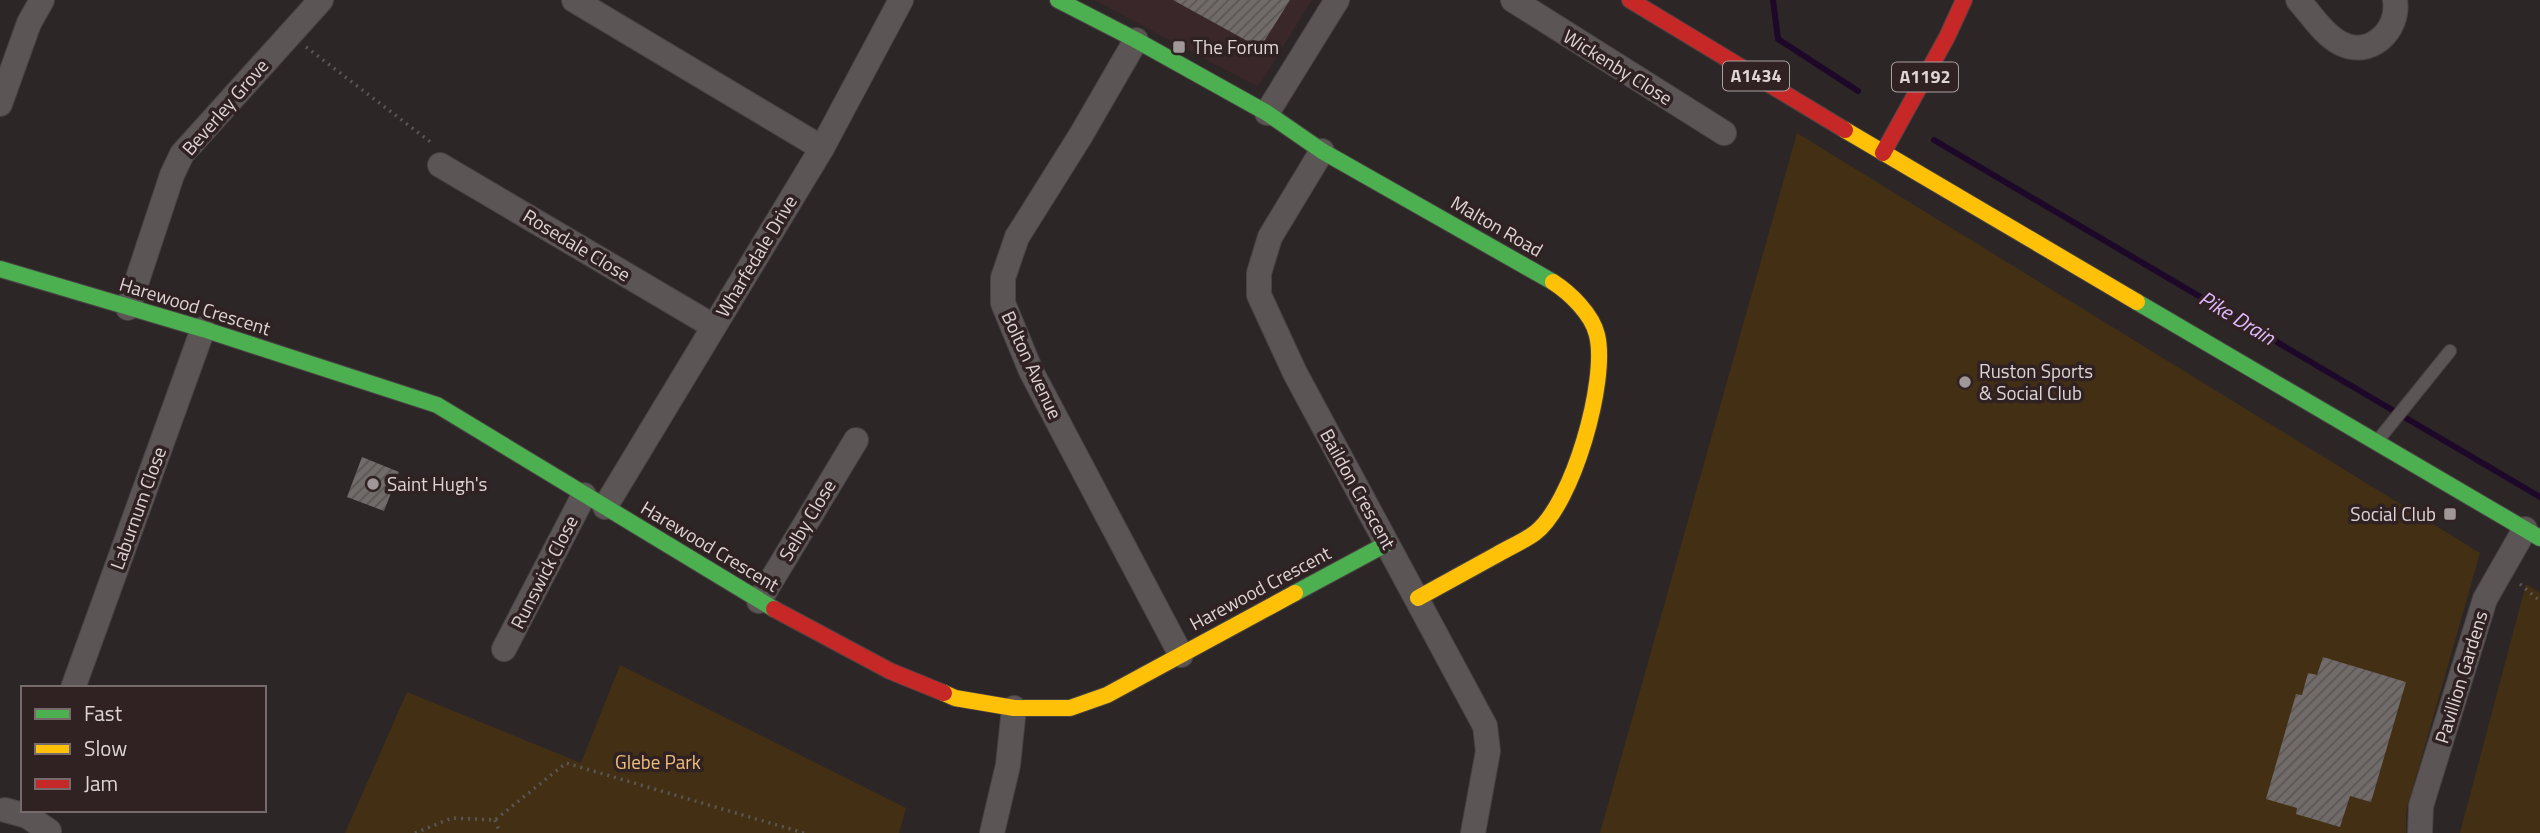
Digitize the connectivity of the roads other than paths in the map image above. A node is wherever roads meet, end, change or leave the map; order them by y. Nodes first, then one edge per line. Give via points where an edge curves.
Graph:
1 (42, 0) edge
2 (321, 0) edge
3 (574, 0) edge
4 (901, 0) edge
5 (1058, 0) edge
6 (1337, 0) edge
7 (1513, 0) edge
8 (1630, 0) edge
9 (1964, 0) edge
10 (2298, 0) edge
11 (2395, 0) edge
12 (1136, 40) junction
13 (0, 104) edge
14 (1267, 113) junction
15 (1724, 133) dead end
16 (822, 148) junction
17 (1322, 151) junction
18 (1883, 153) junction
19 (440, 164) road end
20 (0, 270) edge
21 (128, 308) junction
22 (713, 326) junction
23 (203, 329) junction
24 (2450, 351) dead end
25 (856, 440) dead end
26 (2377, 442) junction
27 (594, 501) junction
28 (2533, 533) edge
29 (1388, 543) junction
30 (1418, 598) junction
31 (759, 601) junction
32 (504, 649) dead end
33 (1181, 655) junction
34 (74, 686) edge
35 (1014, 708) junction
36 (20, 812) edge
37 (49, 831) edge
38 (992, 833) edge
39 (1472, 833) edge
40 (2420, 833) edge

1 - 13 street
2 - 21 street, Beverley Grove via 182,154
3 - 16 street
4 - 16 street, Wharfedale Drive
5 - 12 street, Malton Road
6 - 14 street
7 - 15 street, Wickenby Close
8 - 18 street, A1434
9 - 18 street, A1192
10 - 11 street via 2328,35 2356,48 2386,35 2396,15
12 - 14 street, Malton Road
12 - 33 street, Bolton Avenue via 1017,237 1003,278 1003,303 1031,371
14 - 17 street, Malton Road
16 - 22 street, Wharfedale Drive
17 - 29 street, Baildon Crescent via 1270,237 1259,273 1259,295
17 - 30 street, Malton Road via 1557,284 1580,304 1597,332 1601,363 1591,412 1569,486 1553,515 1535,533
18 - 26 street, A1434
19 - 22 street, Rosedale Close
20 - 21 street, Harewood Crescent
21 - 23 street, Harewood Crescent
22 - 27 street, Wharfedale Drive
23 - 27 street, Harewood Crescent via 438,405
23 - 34 street, Laburnum Close
24 - 26 lane
25 - 31 street, Selby Close
26 - 28 street, A1434
27 - 31 street, Harewood Crescent
27 - 32 street, Runswick Close
28 - 40 street, Pavillion Gardens via 2485,599 2421,806
29 - 30 street, Baildon Crescent
29 - 33 street, Harewood Crescent
30 - 39 street, Baildon Crescent via 1485,726 1488,751
31 - 35 street, Harewood Crescent via 890,671 955,698
33 - 35 street, Harewood Crescent via 1107,695 1070,708
35 - 38 street via 1008,765
36 - 37 street

